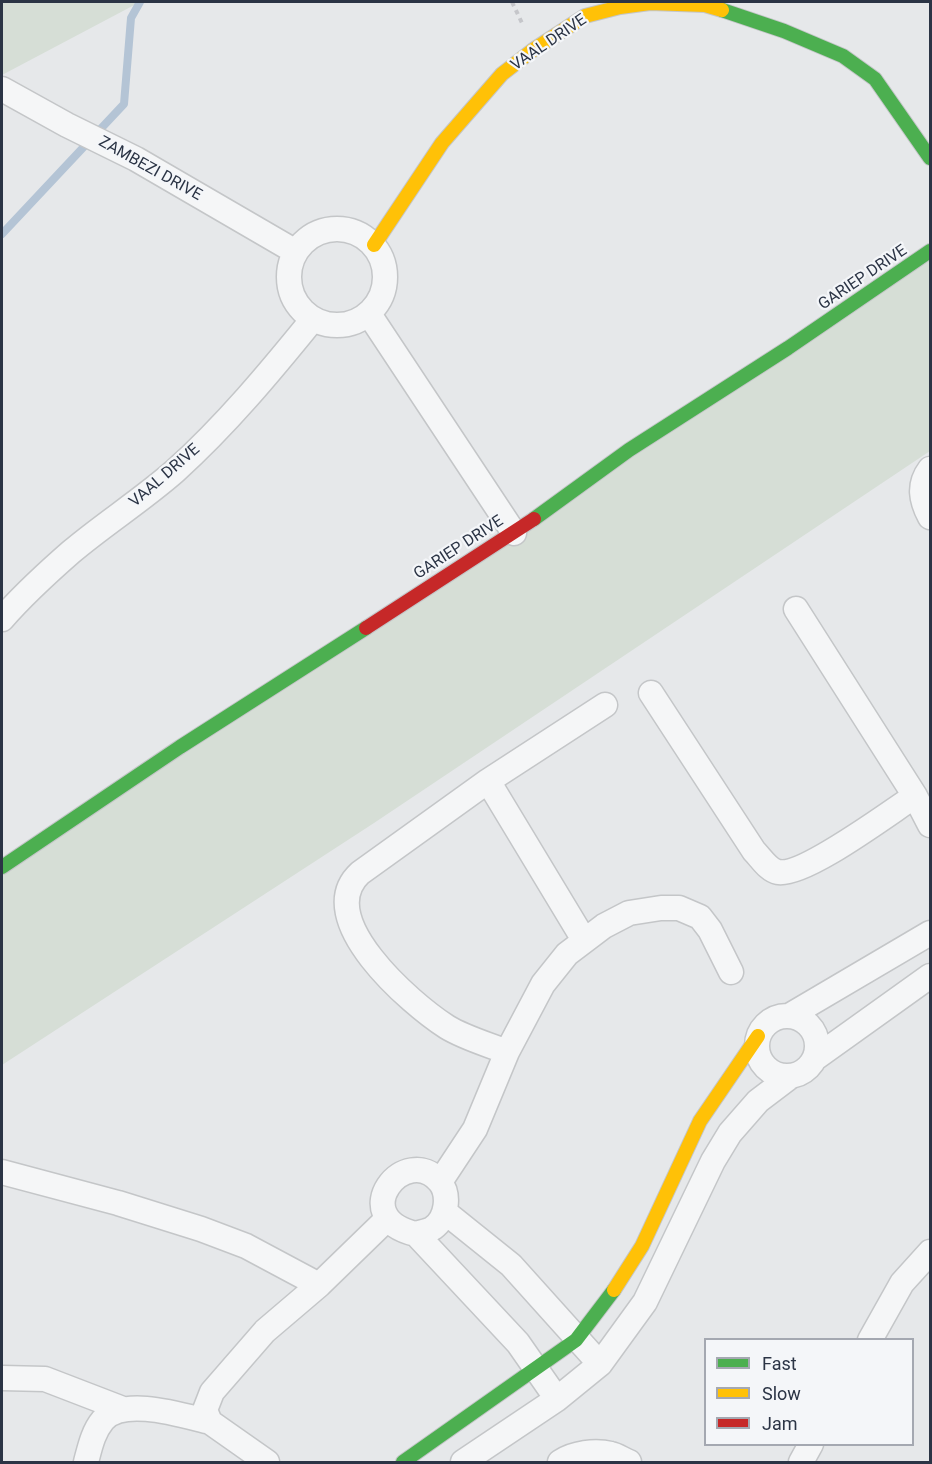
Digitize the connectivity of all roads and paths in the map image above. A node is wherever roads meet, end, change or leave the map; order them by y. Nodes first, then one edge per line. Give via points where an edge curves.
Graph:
1 (2, 89) edge
2 (930, 159) edge
3 (374, 245) junction
4 (930, 251) edge
5 (296, 252) junction
6 (369, 314) junction
7 (313, 319) junction
8 (930, 470) edge
9 (930, 517) edge
10 (514, 533) junction
11 (796, 609) dead end
12 (2, 619) edge
13 (651, 693) dead end
14 (604, 705) dead end
15 (488, 781) junction
16 (915, 796) junction
17 (930, 825) edge
18 (2, 867) edge
19 (930, 933) edge
20 (584, 940) junction
21 (731, 972) dead end
22 (930, 976) edge
23 (789, 1016) junction
24 (758, 1036) junction
25 (507, 1052) junction
26 (814, 1059) junction
27 (791, 1076) junction
28 (2, 1172) edge
29 (440, 1182) junction
30 (445, 1212) junction
31 (387, 1219) junction
32 (416, 1234) junction
33 (930, 1252) edge
34 (319, 1285) junction
35 (871, 1338) edge
36 (576, 1340) junction
37 (600, 1364) junction
38 (537, 1369) junction
39 (2, 1378) edge
40 (557, 1399) junction
41 (123, 1409) junction
42 (210, 1422) junction
43 (810, 1446) edge
44 (86, 1462) edge
45 (267, 1462) edge
46 (403, 1462) edge
47 (463, 1462) edge
48 (560, 1462) edge
49 (628, 1462) edge
50 (801, 1462) edge

1 - 5 street, ZAMBEZI DRIVE via 136,159
2 - 3 street, VAAL DRIVE via 875,79 843,56 705,4 620,7 585,16 502,75 442,143
3 - 5 street via 359,234 342,229 324,231 308,239
3 - 6 street via 386,272 385,288
4 - 10 street, GARIEP DRIVE via 629,450
5 - 7 street via 289,276 290,289 303,311
6 - 7 street via 342,325
6 - 10 street
7 - 12 street, VAAL DRIVE via 265,377 175,471 71,552
8 - 9 street via 923,478 922,490 922,501
10 - 18 street, GARIEP DRIVE via 180,747
11 - 16 street
13 - 16 street via 754,851 772,870 797,870
14 - 15 street
15 - 20 street
15 - 25 street via 352,880 346,908 352,928 375,961 416,1005 449,1029
16 - 17 street
19 - 23 street
20 - 21 street via 629,913 679,908 700,917
20 - 25 street via 543,984
22 - 26 street
23 - 24 street via 770,1021
23 - 26 street via 810,1026 816,1036
24 - 27 street via 756,1046 763,1066 771,1073
24 - 36 street via 700,1121 623,1278
25 - 29 street via 475,1129
26 - 27 street via 809,1068
27 - 37 street via 758,1101 730,1133 645,1302
28 - 34 street via 201,1229 246,1246
29 - 30 street via 446,1196
29 - 31 street via 424,1171 404,1172 389,1183 382,1201
30 - 32 street via 434,1228
30 - 36 street via 511,1265
31 - 32 street via 400,1230
31 - 34 street
32 - 38 street
33 - 35 street via 902,1283
34 - 42 street via 265,1331 212,1392 205,1410
36 - 37 street
36 - 38 street
37 - 40 street
38 - 40 street
38 - 46 street
39 - 41 street via 45,1379
40 - 47 street
41 - 42 street via 154,1409
41 - 44 street via 104,1418 91,1440
42 - 45 street
43 - 50 street
48 - 49 street via 585,1453 612,1454

